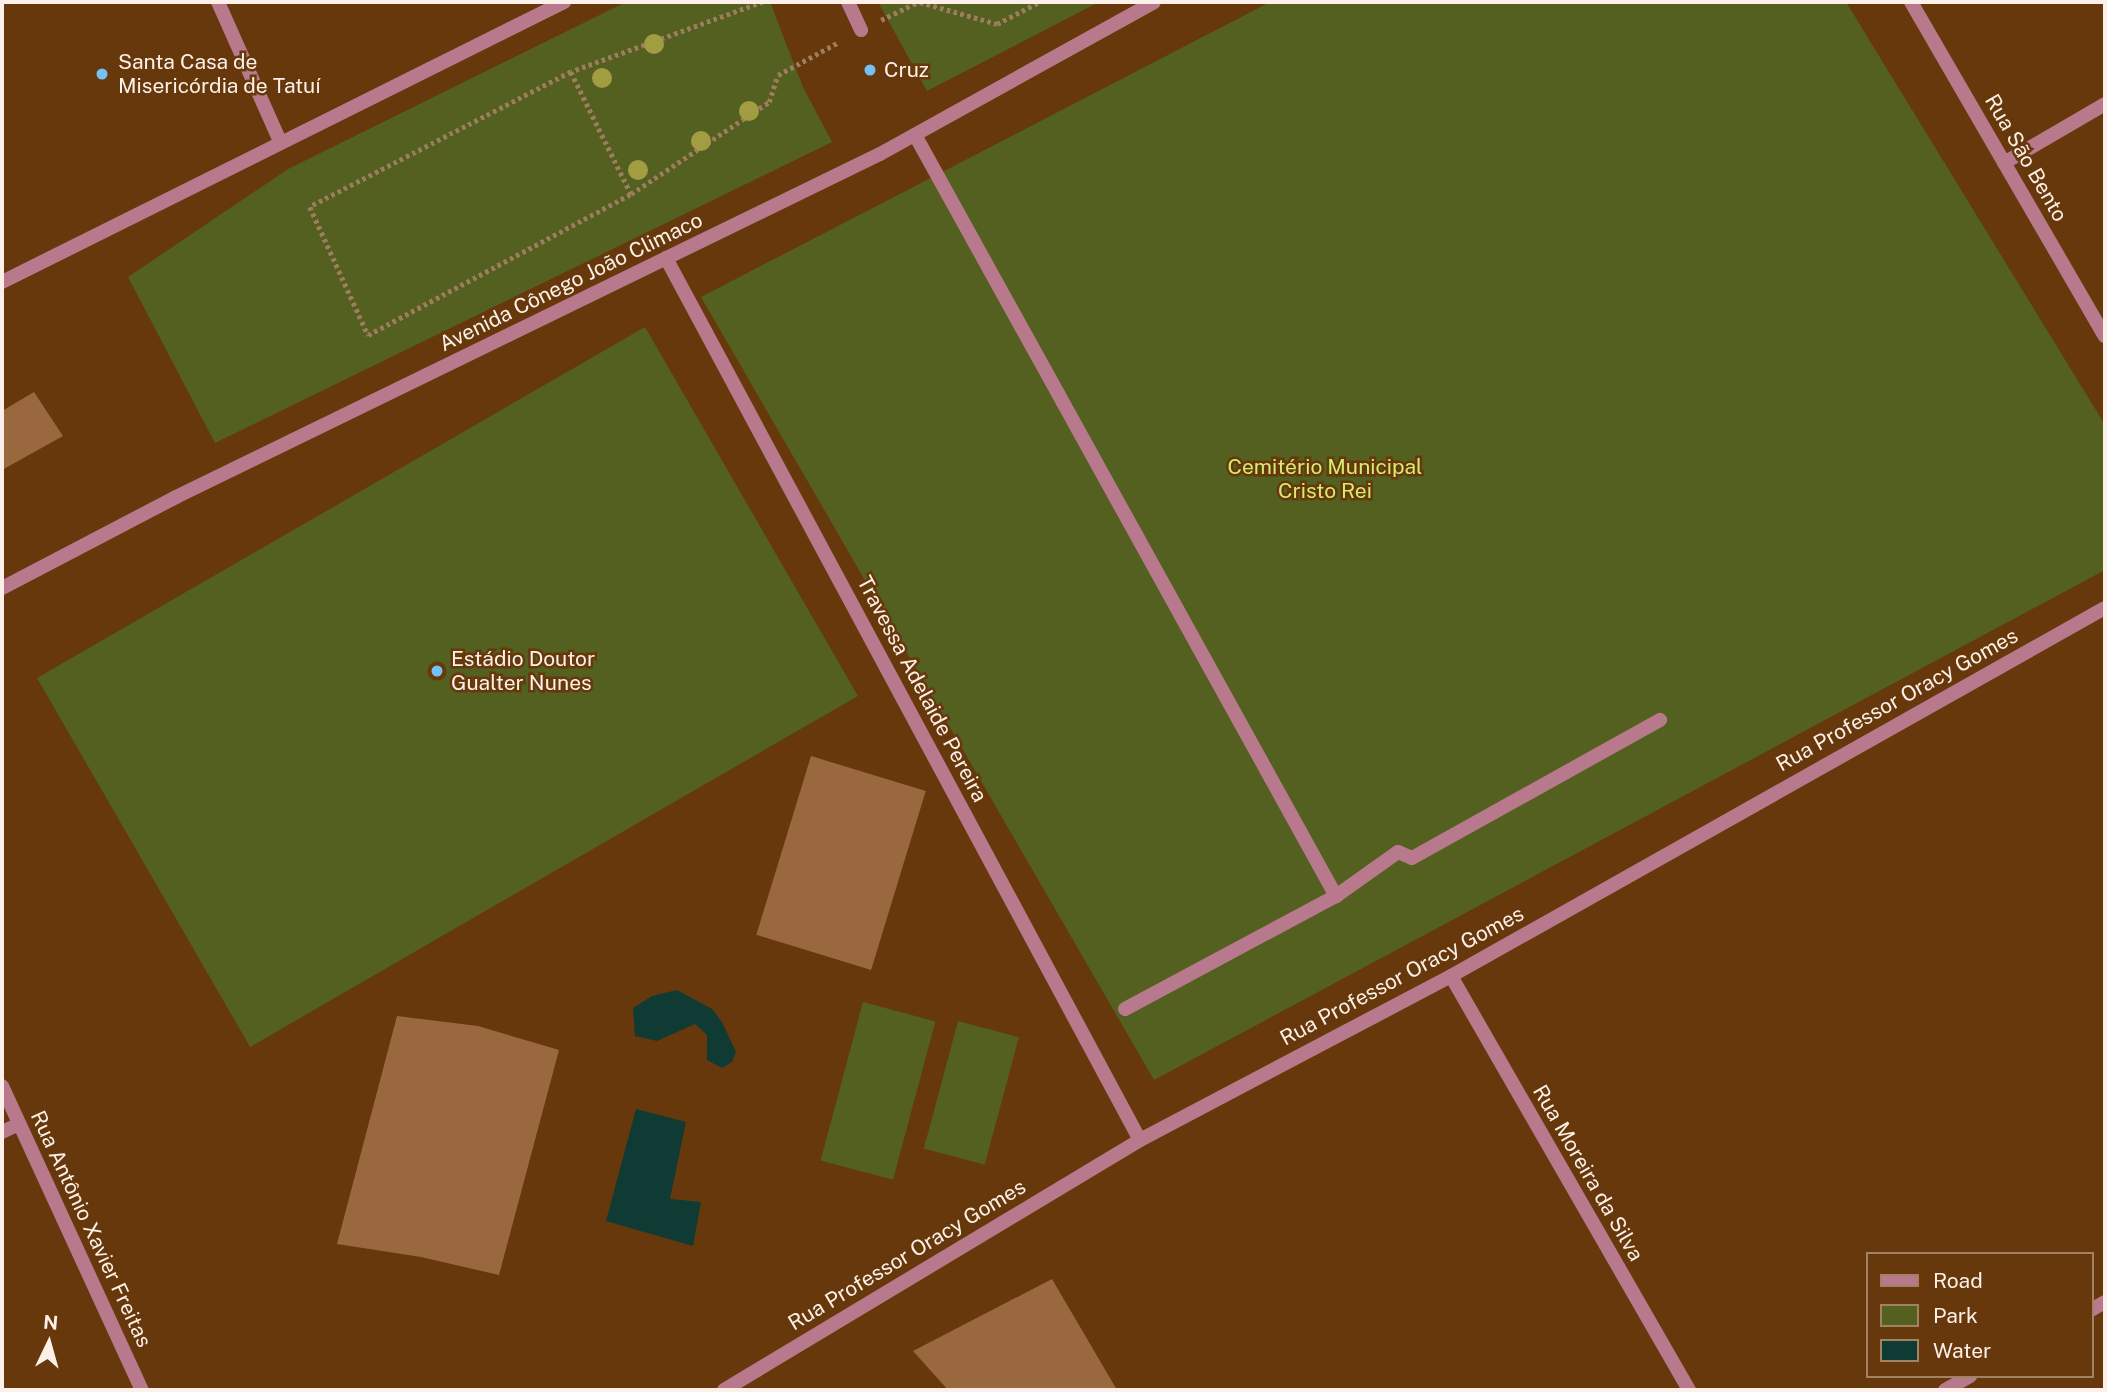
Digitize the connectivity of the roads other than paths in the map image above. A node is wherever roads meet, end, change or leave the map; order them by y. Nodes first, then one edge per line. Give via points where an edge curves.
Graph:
1 (218, 2) edge
2 (565, 2) edge
3 (848, 2) edge
4 (1153, 2) edge
5 (1910, 2) edge
6 (861, 30) road end
7 (2105, 104) edge
8 (915, 135) junction
9 (280, 141) junction
10 (2004, 163) junction
11 (666, 258) junction
12 (2, 282) edge
13 (2105, 336) edge
14 (2, 588) edge
15 (2105, 608) edge
16 (1660, 720) dead end
17 (1336, 896) junction
18 (1451, 976) junction
19 (1125, 1009) dead end
20 (2, 1086) edge
21 (19, 1124) junction
22 (2, 1132) edge
23 (1140, 1140) junction
24 (1966, 1378) edge
25 (142, 1390) edge
26 (724, 1390) edge
27 (1689, 1390) edge
28 (1945, 1390) edge

1 - 9 street
2 - 9 street
3 - 6 street
4 - 8 street, Avenida Cônego João Climaco
5 - 10 street, Rua São Bento
7 - 10 street
8 - 11 street, Avenida Cônego João Climaco
8 - 17 street
9 - 12 street
10 - 13 street, Rua São Bento
11 - 14 street, Avenida Cônego João Climaco via 176,497
11 - 23 street, Travessa Adelaide Pereira
15 - 18 street, Rua Professor Oracy Gomes
16 - 17 street via 1412,858 1398,852
17 - 19 street
18 - 23 street, Rua Professor Oracy Gomes
18 - 27 street, Rua Moreira da Silva
20 - 21 street, Rua Antônio Xavier Freitas
21 - 22 street
21 - 25 street, Rua Antônio Xavier Freitas
23 - 26 street, Rua Professor Oracy Gomes
24 - 28 street

